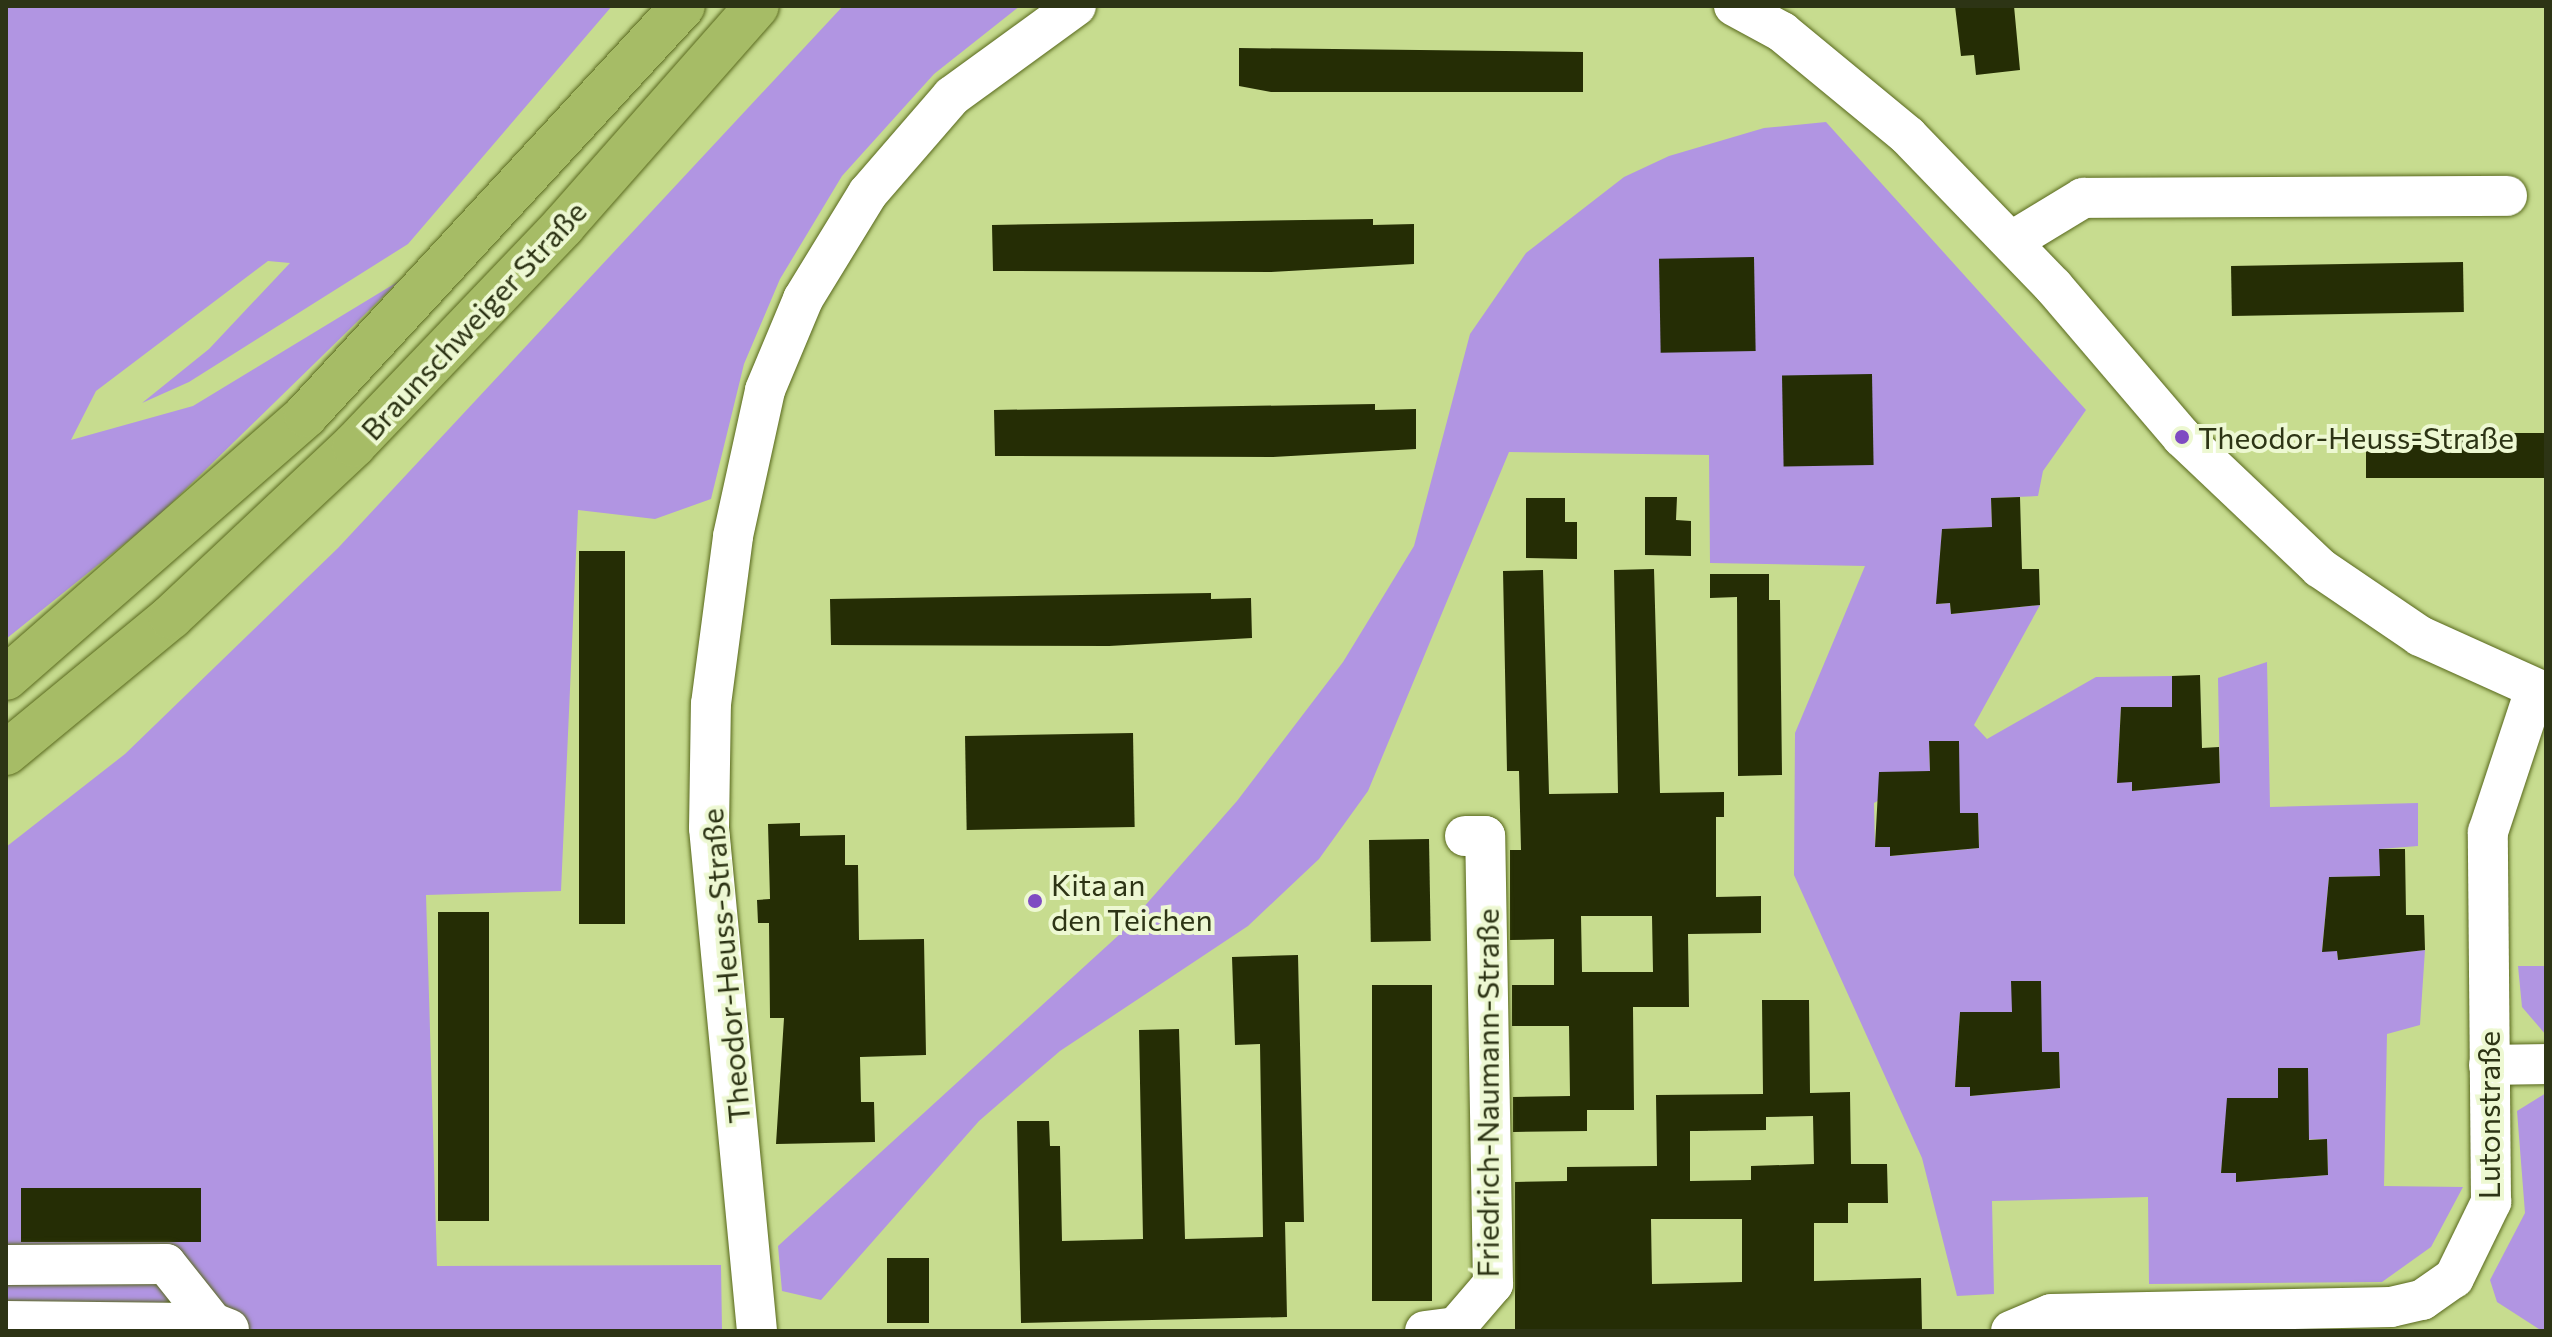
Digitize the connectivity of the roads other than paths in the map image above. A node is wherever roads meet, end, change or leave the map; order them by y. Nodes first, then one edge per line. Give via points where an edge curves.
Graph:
1 (683, 6) edge
2 (757, 6) edge
3 (1076, 6) edge
4 (1734, 6) edge
5 (2507, 196) dead end
6 (2012, 241) junction
7 (6, 678) edge
8 (2540, 691) edge
9 (6, 753) edge
10 (1465, 836) dead end
11 (2546, 1064) edge
12 (2489, 1065) junction
13 (6, 1265) edge
14 (6, 1321) edge
15 (223, 1327) edge
16 (757, 1331) edge
17 (1425, 1331) edge
18 (2011, 1331) edge

1 - 7 highway, Braunschweiger Straße via 306,415 132,574
2 - 9 highway, Braunschweiger Straße via 563,226 365,433 171,617
3 - 16 street, Theodor-Heuss-Straße via 952,96 868,193 803,299 765,390 733,536 711,704 709,828
4 - 6 street via 1782,32 1848,83
5 - 6 street via 2083,198
6 - 8 street via 2192,447 2320,568 2420,636
8 - 12 street, Lutonstraße via 2488,832
10 - 17 street, Friedrich-Naumann-Straße via 1485,836 1493,1284 1456,1327
11 - 12 street
12 - 18 street, Lutonstraße via 2491,1202 2454,1278 2422,1300 2391,1307 2051,1314
13 - 15 street via 166,1264
14 - 15 street

